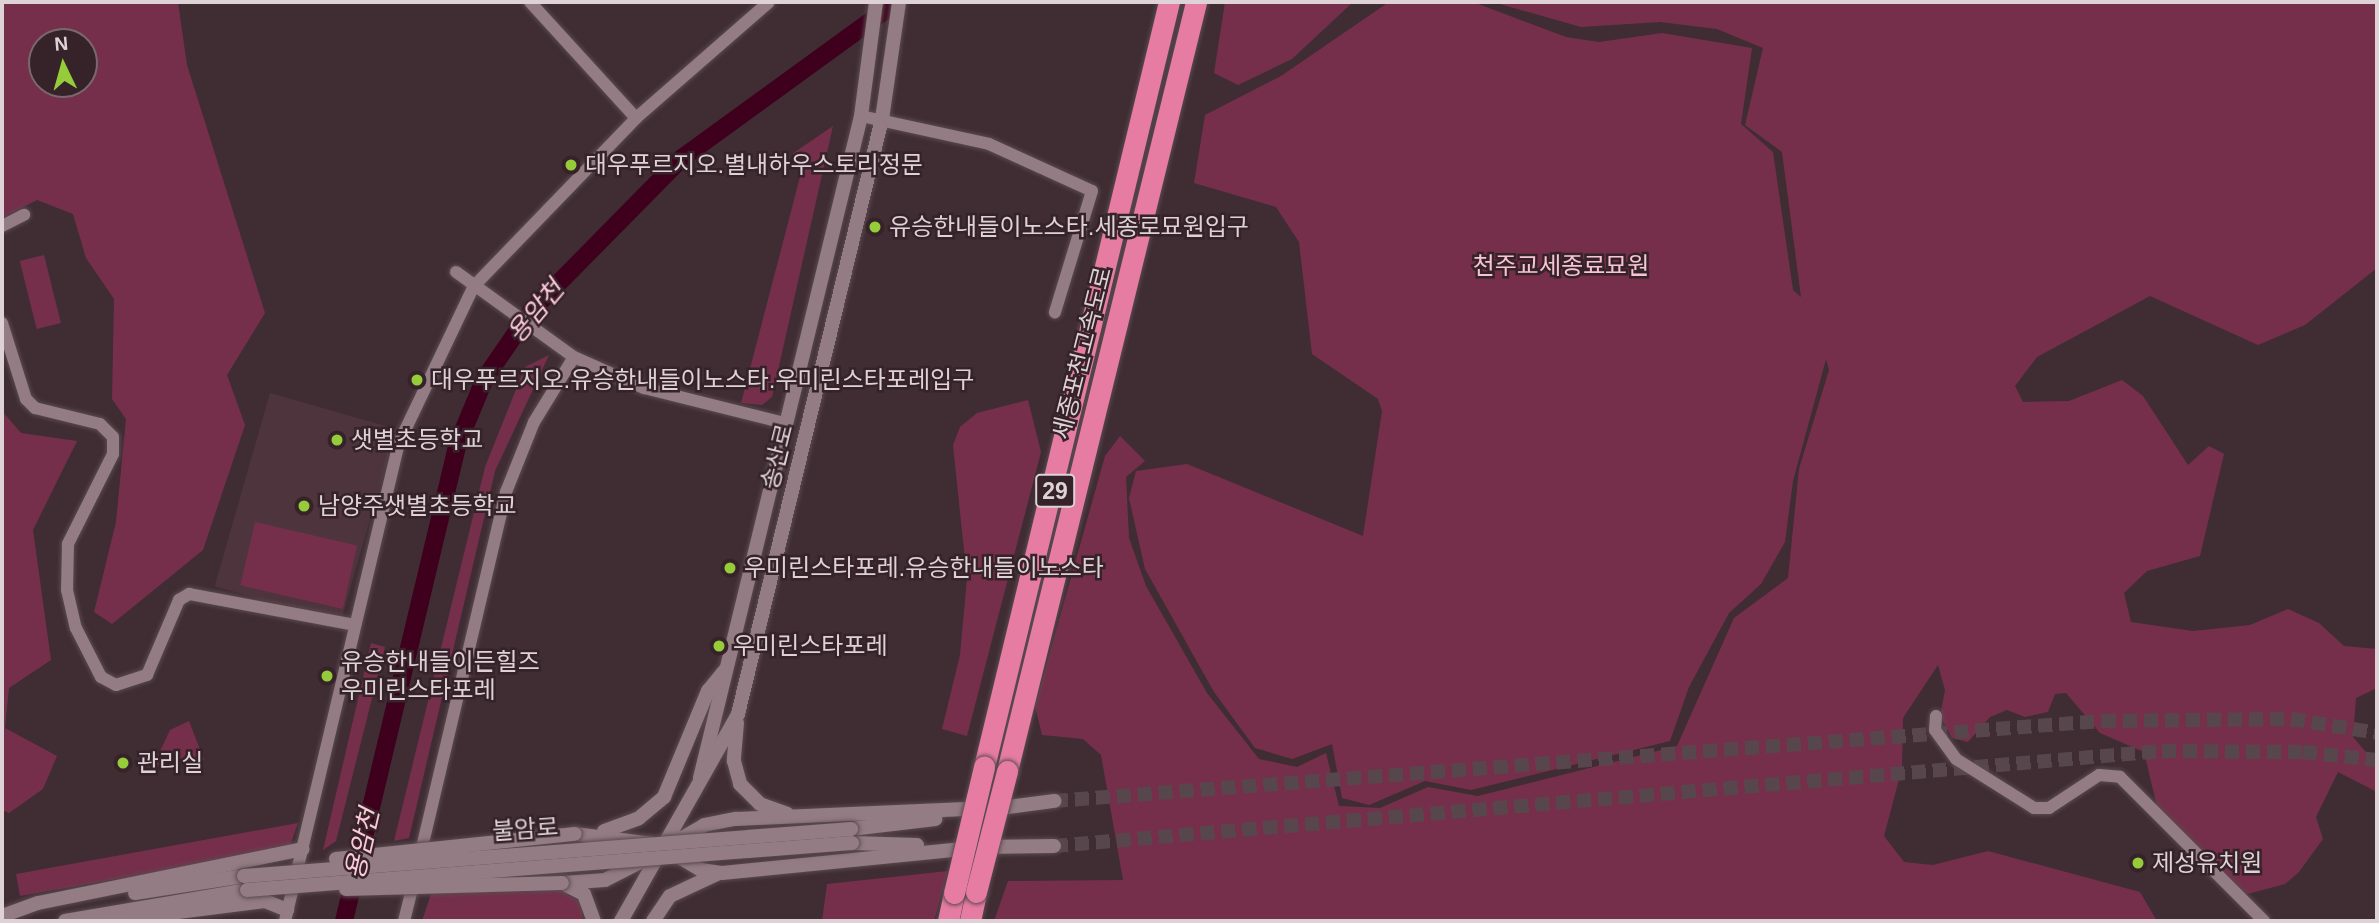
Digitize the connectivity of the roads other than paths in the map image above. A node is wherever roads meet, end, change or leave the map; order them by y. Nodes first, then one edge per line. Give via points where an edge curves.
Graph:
1 (530, 2) edge
2 (769, 2) edge
3 (876, 2) edge
4 (899, 2) edge
5 (1169, 2) edge
6 (1196, 2) edge
7 (861, 116) junction
8 (636, 118) junction
9 (881, 119) junction
10 (24, 215) dead end
11 (2, 226) edge
12 (456, 272) dead end
13 (474, 286) junction
14 (1055, 312) dead end
15 (2, 323) edge
16 (574, 357) junction
17 (783, 423) junction
18 (355, 625) junction
19 (727, 667) junction
20 (738, 714) junction
21 (1936, 716) dead end
22 (698, 790) junction
23 (1054, 801) tunnel mouth
24 (1003, 807) junction
25 (802, 818) junction
26 (594, 833) junction
27 (852, 836) junction
28 (1054, 846) tunnel mouth
29 (985, 847) junction
30 (303, 849) junction
31 (665, 849) junction
32 (722, 873) junction
33 (245, 883) junction
34 (562, 883) junction
35 (634, 906) junction
36 (2, 916) edge
37 (286, 916) edge
38 (65, 921) edge
39 (107, 921) edge
40 (404, 921) edge
41 (594, 921) edge
42 (621, 921) edge
43 (630, 921) edge
44 (653, 921) edge
45 (948, 921) edge
46 (970, 921) edge
47 (2263, 921) edge

1 - 8 street
2 - 8 street
3 - 7 street, 송산로
4 - 9 street, 송산로
5 - 45 highway, 세종포천고속도로 / 29, bridge
6 - 46 highway, 세종포천고속도로 / 29, bridge
7 - 9 street
7 - 17 street, 송산로
8 - 13 street
9 - 14 street via 989,144 1092,191
9 - 20 street, 송산로
10 - 11 street
12 - 13 street
13 - 16 street
13 - 18 street via 400,443
15 - 18 street via 26,399 35,408 100,424 113,437 113,454 68,544 67,590 76,628 101,677 116,685 147,675 179,600 190,594
16 - 17 street via 644,388
16 - 40 street via 534,422 506,492
17 - 19 street, 송산로
18 - 30 street
19 - 22 street, 송산로
19 - 26 street via 708,691 664,797 639,818
20 - 22 street, 송산로
20 - 25 street via 734,761 740,784 760,804
21 - 47 street via 1935,730 1956,759 2034,808 2049,808 2099,775 2120,777
22 - 31 street, 송산로
23 - 24 street, 불암로
24 - 25 street
24 - 27 street, 불암로
25 - 31 street via 704,825
26 - 31 street
26 - 33 street, bridge via 370,853
27 - 29 street, 불암로
27 - 33 street, 불암로, bridge
28 - 29 street, 불암로
29 - 32 street
30 - 36 street via 38,902
30 - 37 street
31 - 32 street via 701,870
31 - 34 street via 605,880
31 - 35 street, 송산로
32 - 44 street via 670,897
33 - 34 street, bridge
33 - 36 street, 불암로
33 - 38 street, 불암로
34 - 41 street via 584,894
35 - 42 street, 송산로
35 - 43 street, 송산로
37 - 39 street via 265,901

